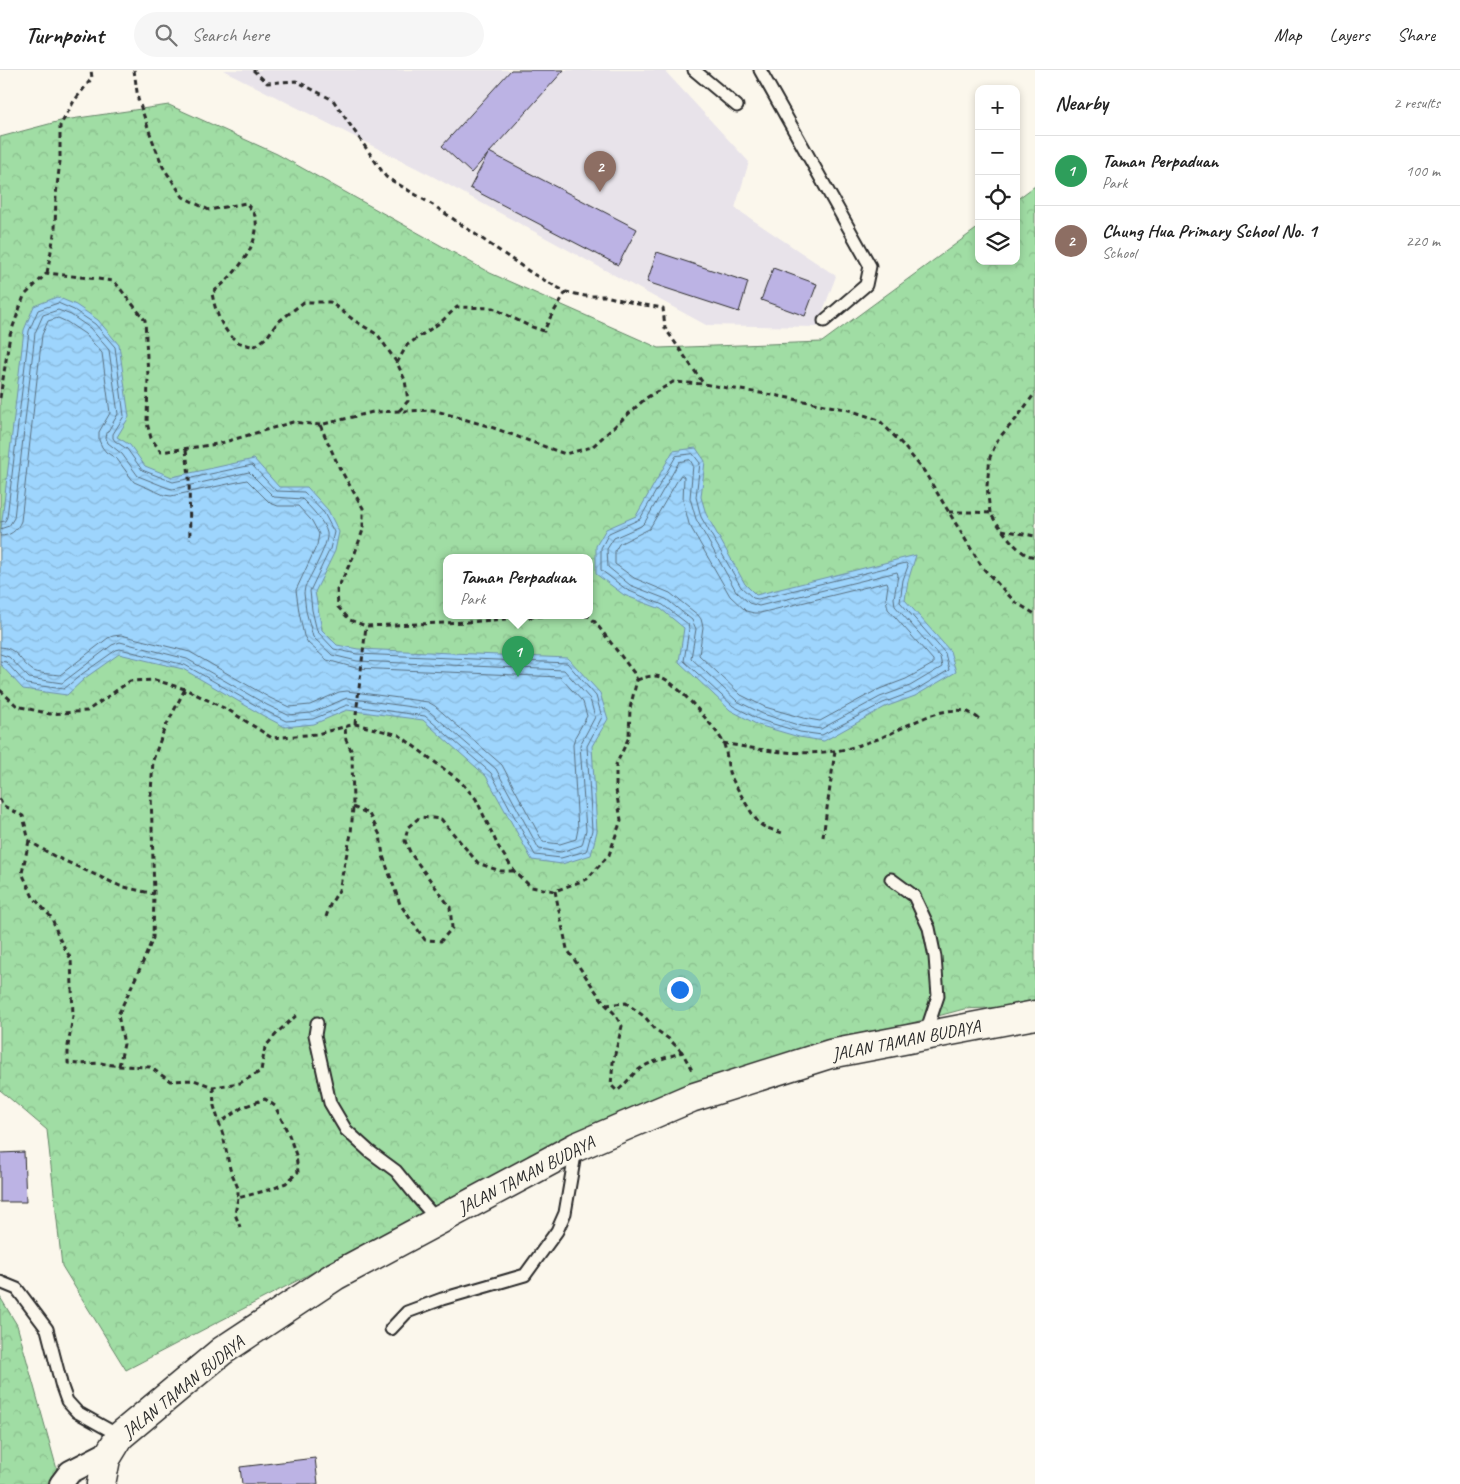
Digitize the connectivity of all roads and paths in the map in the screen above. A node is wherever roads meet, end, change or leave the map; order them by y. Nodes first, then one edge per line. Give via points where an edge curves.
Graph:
1 (91, 70) edge
2 (134, 70) edge
3 (253, 70) edge
4 (694, 70) edge
5 (760, 70) edge
6 (737, 106) dead end
7 (47, 273) junction
8 (566, 292) junction
9 (824, 321) dead end
10 (397, 363) junction
11 (704, 384) junction
12 (1035, 394) edge
13 (0, 398) edge
14 (399, 412) junction
15 (320, 425) junction
16 (186, 450) junction
17 (948, 512) junction
18 (990, 513) junction
19 (1002, 530) junction
20 (1035, 536) edge
21 (190, 540) dead end
22 (1035, 557) edge
23 (1035, 614) edge
24 (506, 619) edge
25 (592, 619) edge
26 (366, 626) junction
27 (638, 680) junction
28 (185, 689) junction
29 (0, 690) edge
30 (981, 720) dead end
31 (355, 724) junction
32 (345, 726) junction
33 (723, 743) junction
34 (835, 751) junction
35 (0, 799) edge
36 (353, 808) junction
37 (785, 834) dead end
38 (823, 838) dead end
39 (29, 841) junction
40 (514, 871) junction
41 (891, 879) dead end
42 (555, 891) junction
43 (154, 894) junction
44 (326, 917) dead end
45 (606, 1005) junction
46 (1034, 1012) edge
47 (298, 1014) dead end
48 (317, 1023) dead end
49 (924, 1036) junction
50 (682, 1052) junction
51 (119, 1066) junction
52 (213, 1087) junction
53 (702, 1095) junction
54 (218, 1124) junction
55 (576, 1147) junction
56 (238, 1198) junction
57 (438, 1221) junction
58 (240, 1227) dead end
59 (0, 1282) edge
60 (391, 1329) dead end
61 (115, 1444) junction
62 (61, 1484) edge
63 (101, 1484) edge

1 - 7 path via 92,78 60,126 54,229
2 - 10 path via 138,99 152,139 163,167 183,197 209,210 246,203 254,215 256,232 251,248 226,283 212,293 214,308 223,326 238,342 254,347 278,322 304,302 330,302 378,335
3 - 8 path via 267,83 296,80 334,100 386,177
4 - 6 lane
5 - 9 lane via 870,266 866,286
7 - 13 path via 24,296 10,336
7 - 16 path via 114,281 146,320 147,423 151,438 161,452
8 - 10 path via 544,331 493,308 456,307 441,322 407,345
8 - 11 path via 663,308 665,328
10 - 14 path via 405,380 408,400
11 - 14 path via 673,382 646,398 592,447 566,454 491,426 433,410
11 - 17 path via 850,410 878,420 924,471
12 - 18 path via 998,439 990,457 987,486
14 - 15 path via 373,412
15 - 16 path via 293,422
15 - 26 path via 363,508 363,530 337,590 338,607 350,620
16 - 21 path
17 - 18 path
17 - 23 path via 982,567 1015,602
18 - 19 path
19 - 20 path
19 - 22 path via 1027,555
24 - 26 path
25 - 27 path
26 - 31 path
27 - 33 path via 648,676 663,678 678,689 711,724
27 - 42 path via 630,708 629,737 616,765 621,820 609,855 587,879
28 - 29 path via 154,680 130,681 87,711 50,714 17,706
28 - 32 path via 230,711 272,738 317,734
28 - 43 path via 153,760
30 - 34 path via 966,711 948,710 878,739
31 - 32 path
31 - 40 path via 399,735 460,781 476,799
32 - 36 path via 346,740 352,752
33 - 34 path via 792,754
33 - 37 path via 730,774 761,825
34 - 38 path
35 - 39 path via 2,805 23,816
36 - 40 path via 369,814 380,835 383,856 400,904 425,940 442,941 452,928 450,907 405,841 408,827 420,817 441,819 478,863 500,871
36 - 44 path via 342,878
39 - 43 path via 120,886
39 - 51 path via 22,873 33,897 52,918 71,959 73,1016 68,1063
40 - 42 path via 531,887
41 - 49 lane via 914,896 929,928 938,996
42 - 45 path via 567,949
43 - 51 path via 153,938 118,1015 124,1044
45 - 50 path via 626,1003 645,1016
45 - 50 path via 622,1026 611,1085 617,1091 638,1071
46 - 49 main road, JALAN TAMAN BUDAYA
47 - 52 path via 265,1047 261,1071 240,1083
48 - 57 lane via 315,1035 330,1103 346,1130 396,1170
49 - 53 main road, JALAN TAMAN BUDAYA via 830,1054
50 - 53 path
51 - 52 path via 150,1067 170,1081 194,1080
52 - 54 path
53 - 55 main road, JALAN TAMAN BUDAYA
54 - 56 path via 238,1188
54 - 56 path via 244,1107 265,1099 276,1106 296,1155 298,1172 286,1183
55 - 57 main road, JALAN TAMAN BUDAYA
55 - 60 lane via 565,1212 557,1231 525,1275 407,1312
56 - 58 path via 235,1214
57 - 61 main road, JALAN TAMAN BUDAYA via 335,1276 222,1351
59 - 61 lane via 17,1289 47,1329 67,1401
61 - 62 street via 70,1472
61 - 63 main road, JALAN TAMAN BUDAYA via 106,1459

